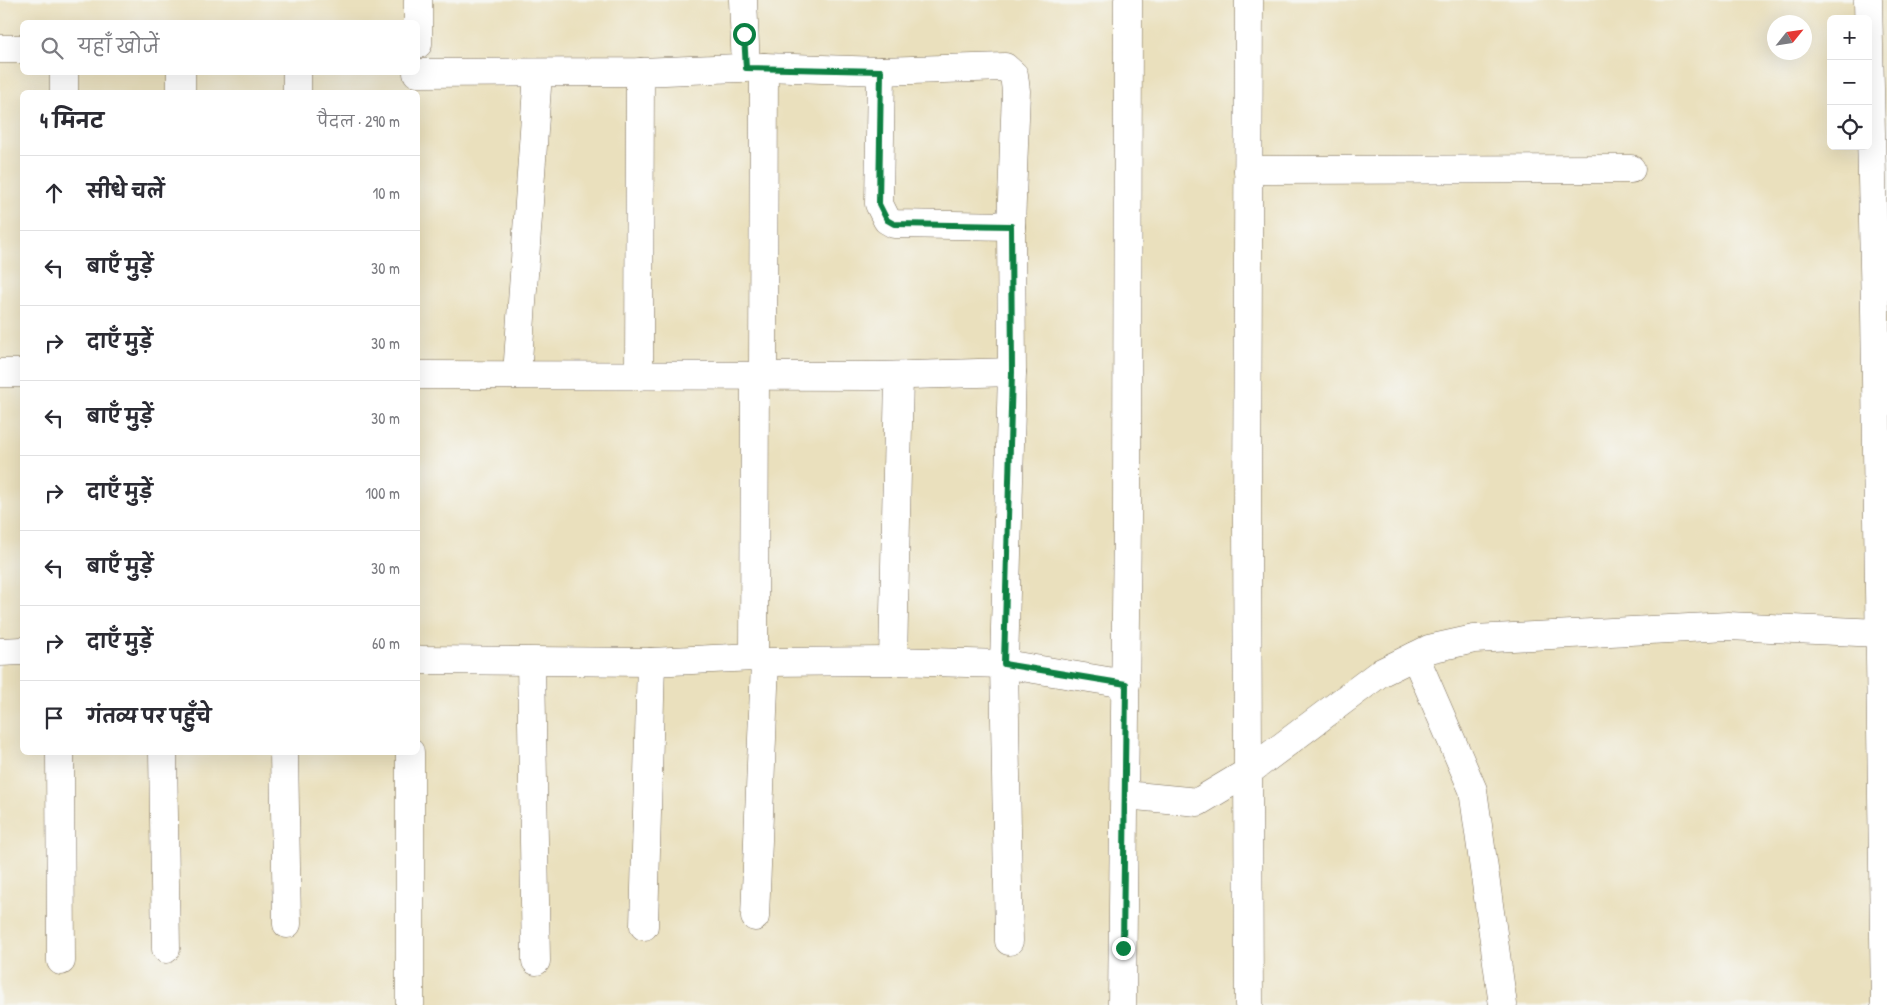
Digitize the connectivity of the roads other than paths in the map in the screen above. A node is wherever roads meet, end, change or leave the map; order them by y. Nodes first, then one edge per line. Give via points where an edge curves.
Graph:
1 (418, 0) edge
2 (742, 0) edge
3 (1128, 0) edge
4 (1249, 0) edge
5 (1868, 0) edge
6 (418, 20) edge
7 (0, 49) edge
8 (20, 49) edge
9 (755, 68) junction
10 (881, 71) junction
11 (640, 72) junction
12 (538, 73) junction
13 (64, 75) edge
14 (181, 75) edge
15 (297, 75) edge
16 (416, 79) edge
17 (64, 90) edge
18 (180, 90) edge
19 (297, 90) edge
20 (1631, 169) dead end
21 (1248, 170) junction
22 (1011, 226) junction
23 (1880, 229) edge
24 (1881, 371) edge
25 (1012, 372) junction
26 (0, 373) edge
27 (20, 373) edge
28 (420, 375) edge
29 (517, 375) junction
30 (759, 375) junction
31 (639, 376) junction
32 (899, 376) junction
33 (1882, 620) edge
34 (0, 652) edge
35 (20, 652) edge
36 (1415, 656) junction
37 (420, 660) edge
38 (759, 660) junction
39 (893, 660) junction
40 (532, 662) junction
41 (651, 662) junction
42 (1004, 664) junction
43 (1126, 684) junction
44 (1884, 746) edge
45 (60, 755) edge
46 (164, 755) edge
47 (284, 755) edge
48 (410, 755) edge
49 (1248, 772) junction
50 (1124, 795) junction
51 (755, 917) dead end
52 (287, 924) dead end
53 (644, 926) dead end
54 (1008, 941) dead end
55 (166, 949) dead end
56 (61, 961) dead end
57 (536, 961) dead end
58 (410, 1005) edge
59 (1122, 1005) edge
60 (1249, 1005) edge
61 (1503, 1005) edge
62 (1885, 1005) edge

1 - 6 street
2 - 9 street
3 - 43 street
4 - 21 street
5 - 23 street
7 - 8 street
9 - 10 street
9 - 11 street
9 - 30 street
10 - 22 street via 879,204 887,220 894,224
10 - 22 street via 1005,66 1014,74
11 - 12 street
11 - 31 street
12 - 16 street
12 - 29 street
13 - 17 street
14 - 18 street
15 - 19 street
20 - 21 street
21 - 49 street
22 - 25 street
23 - 24 street
24 - 33 street
25 - 32 street
25 - 42 street
26 - 27 street
28 - 29 street
29 - 31 street
30 - 31 street
30 - 32 street
30 - 38 street
32 - 39 street
33 - 36 street via 1474,639 1429,649
33 - 44 street
34 - 35 street
36 - 49 street via 1380,673
36 - 61 street via 1473,790
37 - 40 street
38 - 39 street
38 - 41 street
38 - 51 street
39 - 42 street
40 - 41 street
40 - 57 street
41 - 53 street
42 - 43 street
42 - 54 street
43 - 50 street
44 - 62 street
45 - 56 street
46 - 55 street
47 - 52 street
48 - 58 street
49 - 50 street via 1198,802
49 - 60 street
50 - 59 street

